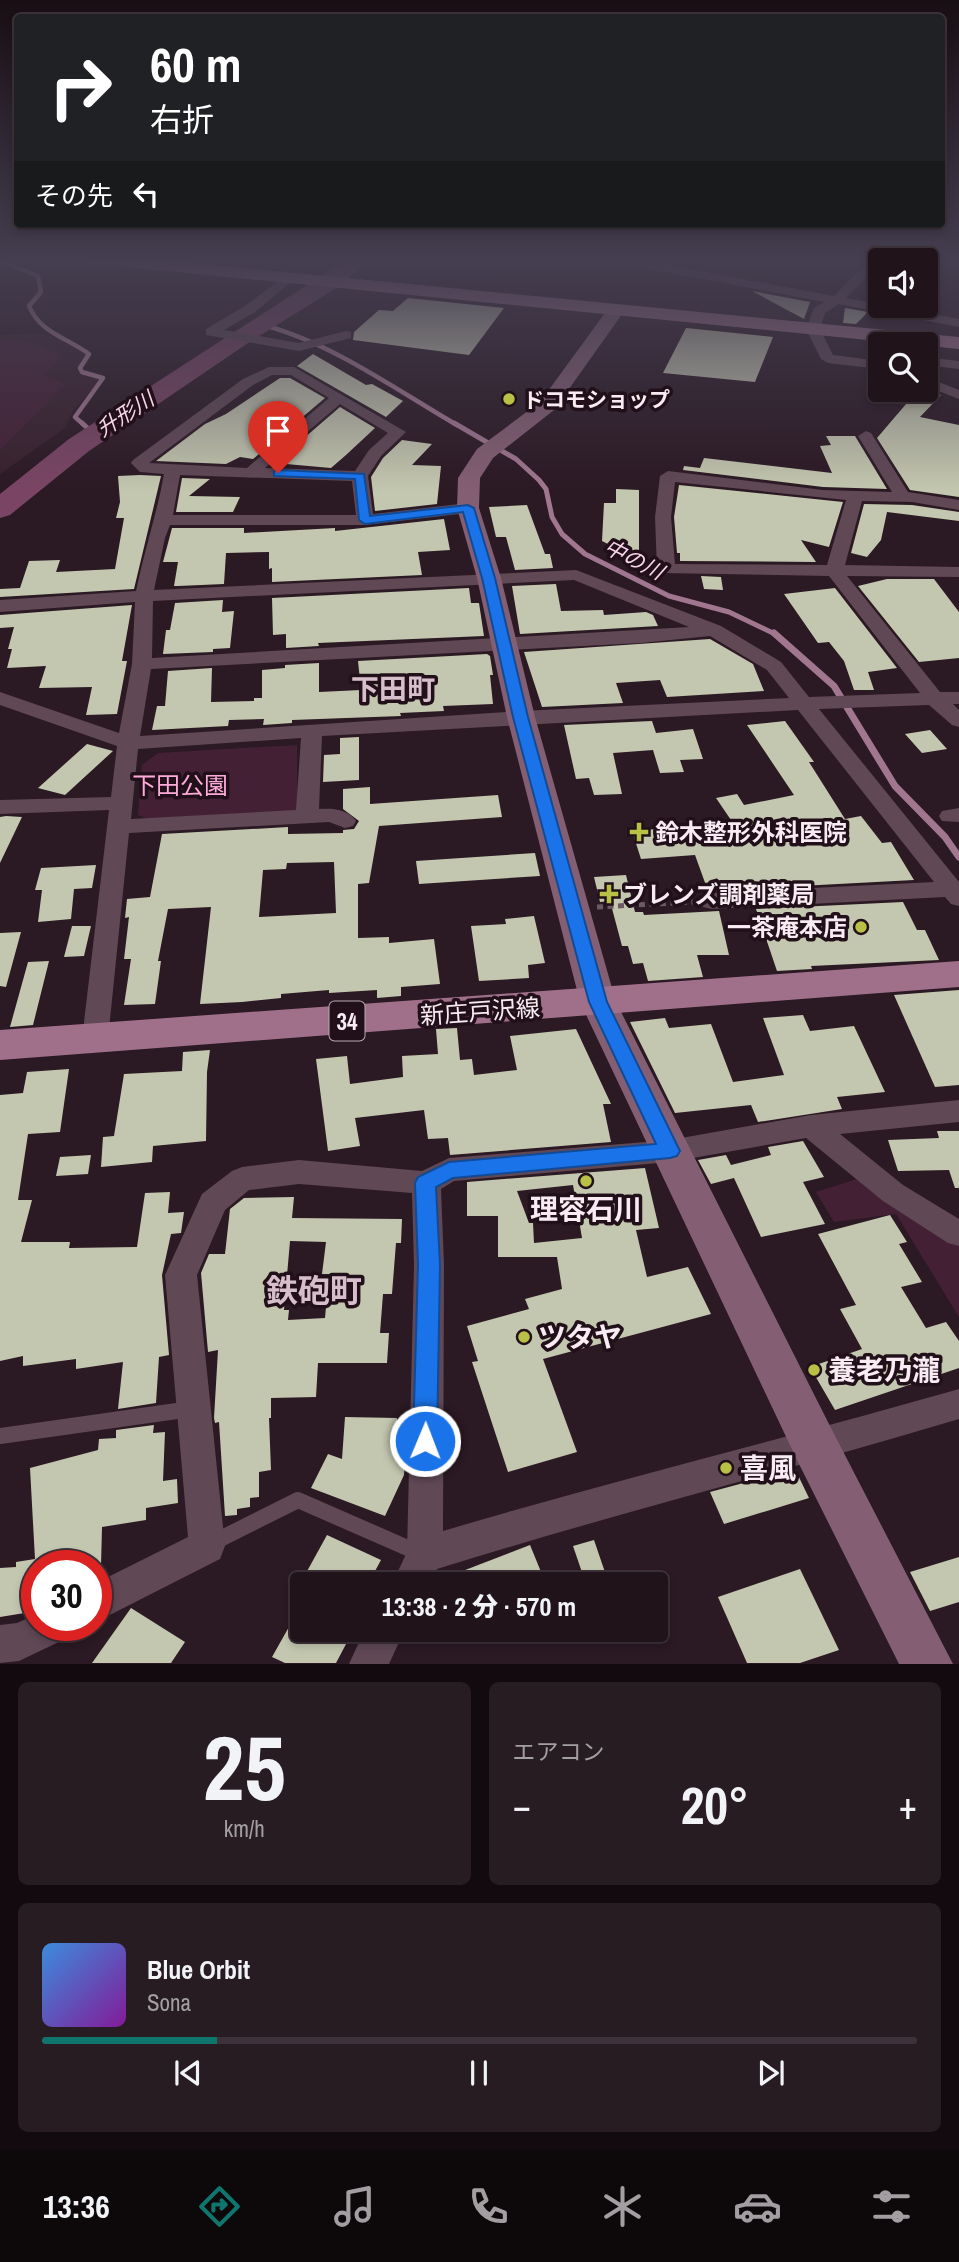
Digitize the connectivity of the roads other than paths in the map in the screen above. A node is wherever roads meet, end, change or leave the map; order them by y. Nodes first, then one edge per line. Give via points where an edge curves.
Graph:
1 (235, 336) edge
2 (343, 336) edge
3 (597, 336) edge
4 (816, 336) edge
5 (882, 336) edge
6 (959, 343) edge
7 (938, 362) edge
8 (868, 364) edge
9 (959, 365) edge
10 (938, 386) edge
11 (959, 395) edge
12 (339, 397) junction
13 (866, 436) dead end
14 (173, 470) junction
15 (250, 473) junction
16 (360, 476) junction
17 (855, 497) junction
18 (903, 497) junction
19 (959, 505) edge
20 (468, 508) junction
21 (164, 520) junction
22 (365, 520) junction
23 (835, 572) junction
24 (959, 572) edge
25 (489, 578) junction
26 (144, 596) junction
27 (0, 606) edge
28 (714, 630) junction
29 (504, 643) junction
30 (142, 664) junction
31 (0, 698) edge
32 (959, 698) edge
33 (935, 699) junction
34 (811, 703) junction
35 (521, 717) junction
36 (959, 721) edge
37 (312, 732) junction
38 (128, 743) junction
39 (120, 803) junction
40 (0, 807) edge
41 (307, 816) junction
42 (345, 821) dead end
43 (118, 827) junction
44 (955, 893) edge
45 (712, 901) road end
46 (959, 974) edge
47 (598, 1002) junction
48 (95, 1039) junction
49 (0, 1045) edge
50 (959, 1111) edge
51 (811, 1126) junction
52 (670, 1151) junction
53 (426, 1183) junction
54 (959, 1234) edge
55 (959, 1404) edge
56 (194, 1409) junction
57 (0, 1436) edge
58 (815, 1446) junction
59 (207, 1546) junction
60 (418, 1569) edge
61 (112, 1595) edge
62 (21, 1641) edge
63 (379, 1642) edge
64 (0, 1644) edge
65 (368, 1664) edge
66 (927, 1664) edge

1 - 2 street via 302,346
3 - 20 street via 547,405 485,454 469,478
4 - 8 street via 828,359
5 - 6 main road
7 - 9 street
10 - 11 street
12 - 14 street via 294,371 269,371 139,463 146,469
12 - 15 street
12 - 16 street via 398,432 375,453
13 - 18 street
14 - 15 street
14 - 21 street
15 - 16 street
16 - 22 street
17 - 18 street
17 - 23 street
17 - 23 street via 668,476 663,517 666,569
18 - 19 street
20 - 22 street
20 - 25 street
21 - 22 street
21 - 26 street
23 - 24 street
23 - 33 street
25 - 26 street
25 - 28 street via 576,575
25 - 29 street
26 - 27 street
26 - 30 street
28 - 29 street
28 - 34 street via 774,666
29 - 30 street
29 - 35 street
30 - 38 street
31 - 38 street
32 - 33 street
33 - 34 street
33 - 36 street
34 - 35 street
34 - 44 street
35 - 37 street
35 - 47 street
37 - 38 street
37 - 41 street
38 - 39 street
39 - 40 street
39 - 43 street
41 - 42 street via 332,815
41 - 43 street
43 - 48 street
44 - 45 street
46 - 47 main road, 新庄戸沢線 / 34
47 - 48 main road, 新庄戸沢線 / 34
47 - 52 street
48 - 49 main road, 新庄戸沢線 / 34
50 - 51 street
51 - 52 street
51 - 54 street via 893,1193
52 - 53 street via 449,1170
52 - 58 street
53 - 56 street via 299,1172 242,1178 213,1202 181,1275
53 - 60 street via 429,1265
55 - 58 street
56 - 57 lane
56 - 59 street
58 - 60 street via 555,1515
58 - 66 street
59 - 60 lane via 298,1500
59 - 61 street
62 - 64 street
63 - 65 street

